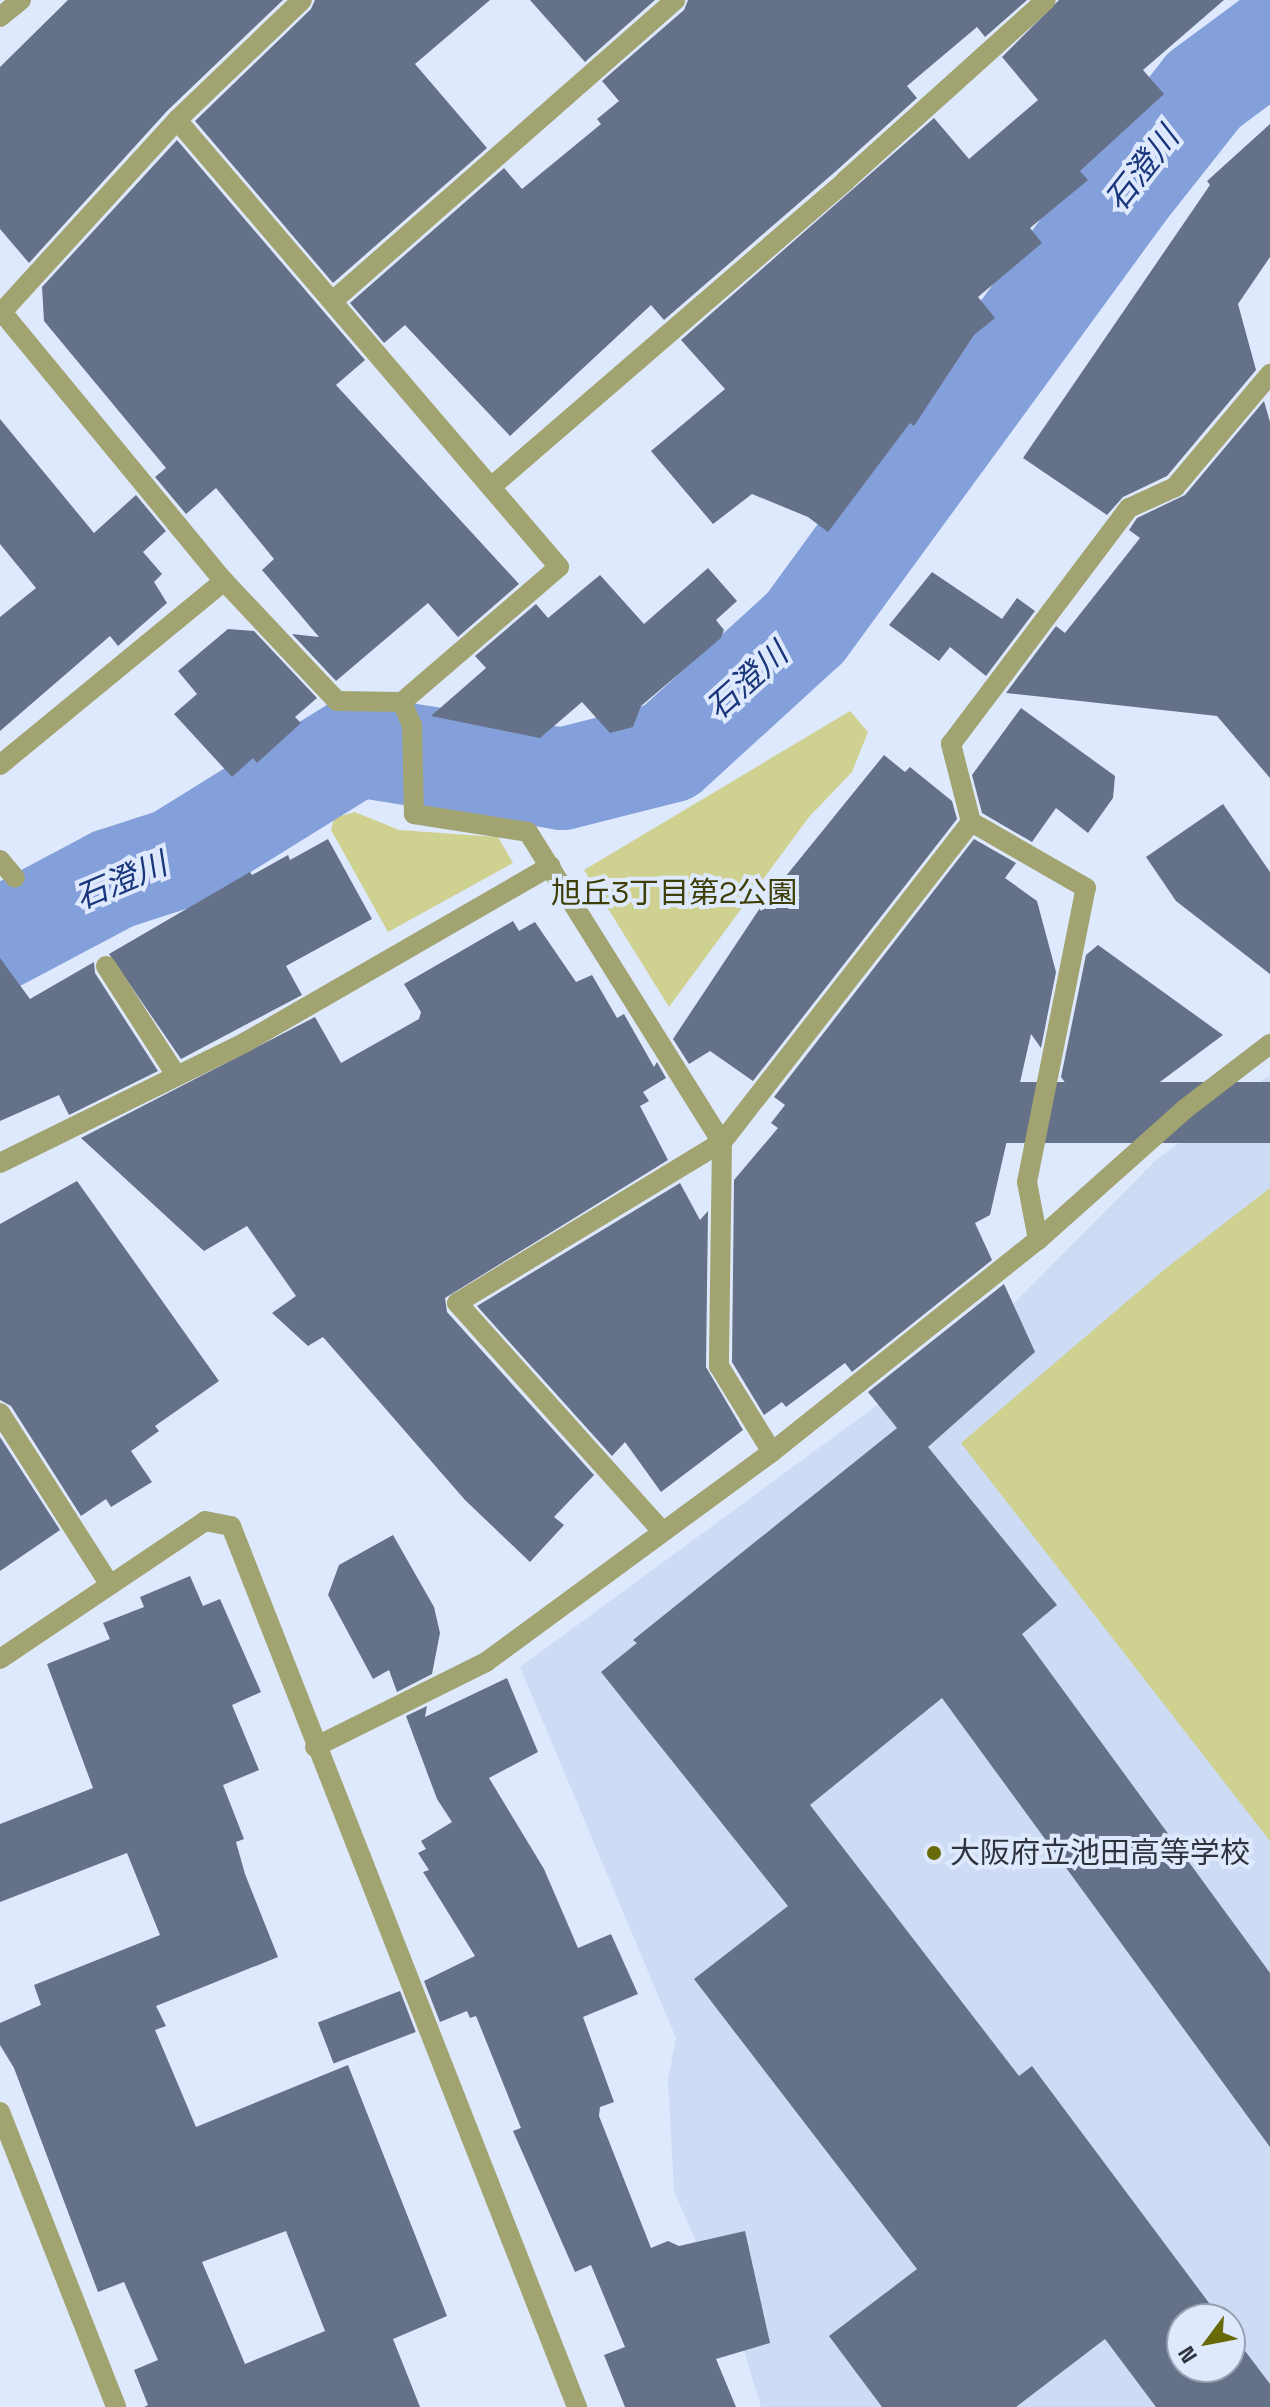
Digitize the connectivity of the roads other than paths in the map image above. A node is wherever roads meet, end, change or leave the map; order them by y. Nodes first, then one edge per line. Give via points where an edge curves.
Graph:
1 (21, 0) edge
2 (302, 0) edge
3 (675, 0) edge
4 (1046, 0) edge
5 (0, 17) edge
6 (177, 120) junction
7 (335, 299) junction
8 (1, 313) edge
9 (1270, 374) edge
10 (491, 487) junction
11 (224, 581) junction
12 (402, 702) junction
13 (0, 765) edge
14 (971, 822) junction
15 (0, 860) edge
16 (550, 866) junction
17 (15, 878) dead end
18 (106, 966) dead end
19 (1270, 1044) edge
20 (176, 1075) junction
21 (722, 1142) junction
22 (0, 1163) edge
23 (1038, 1240) junction
24 (0, 1413) edge
25 (772, 1452) junction
26 (661, 1530) junction
27 (110, 1585) junction
28 (0, 1659) edge
29 (315, 1747) junction
30 (0, 2112) edge
31 (116, 2407) edge
32 (577, 2407) edge

1 - 5 street
2 - 6 street
3 - 7 street
4 - 10 street
6 - 7 street
6 - 8 street
7 - 10 street
8 - 11 street
9 - 14 street via 1175,487 1129,508 951,744
10 - 12 street via 559,567
11 - 12 street via 337,701
11 - 13 street
12 - 16 street via 412,726 414,814 528,832
14 - 21 street
14 - 23 street via 1086,888 1027,1182
15 - 17 street
16 - 20 street via 244,1043
16 - 21 street
18 - 20 street
19 - 23 street via 1185,1109
20 - 22 street
21 - 25 street via 719,1366
21 - 26 street via 457,1303
23 - 25 street
24 - 27 street
25 - 26 street
26 - 29 street via 486,1662
27 - 28 street
27 - 29 street via 205,1521 231,1526
29 - 32 street
30 - 31 street

